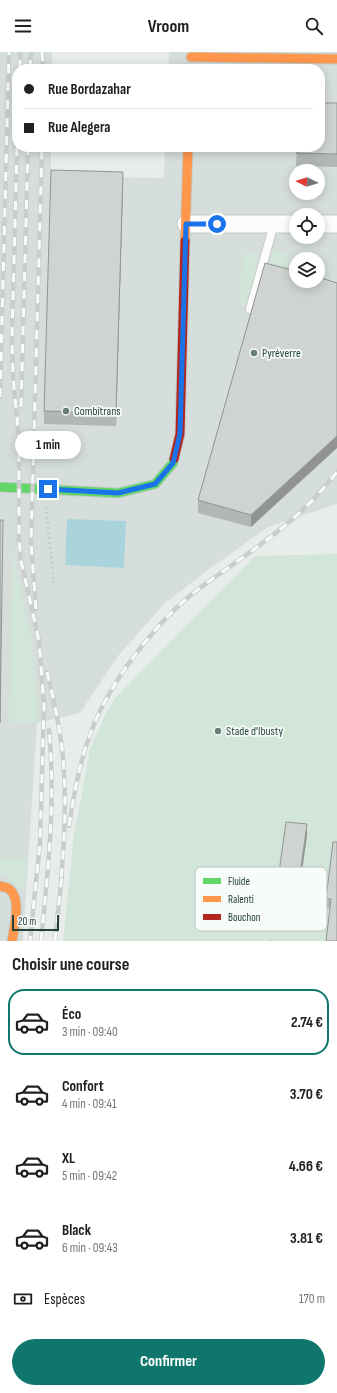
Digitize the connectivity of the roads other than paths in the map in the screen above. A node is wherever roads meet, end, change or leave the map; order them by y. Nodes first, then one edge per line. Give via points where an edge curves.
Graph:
1 (191, 59) edge
2 (337, 59) edge
3 (188, 152) edge
4 (186, 224) junction
5 (274, 224) junction
6 (289, 224) edge
7 (325, 224) edge
8 (337, 224) edge
9 (250, 309) edge
10 (0, 487) edge
11 (0, 886) edge
12 (0, 924) edge
13 (12, 939) edge

1 - 2 street
3 - 4 street
4 - 5 street
4 - 10 street via 180,434 173,463 155,484 118,493
5 - 6 street
5 - 9 lane
7 - 8 street
11 - 13 street via 14,895 16,903
12 - 13 street via 6,927

